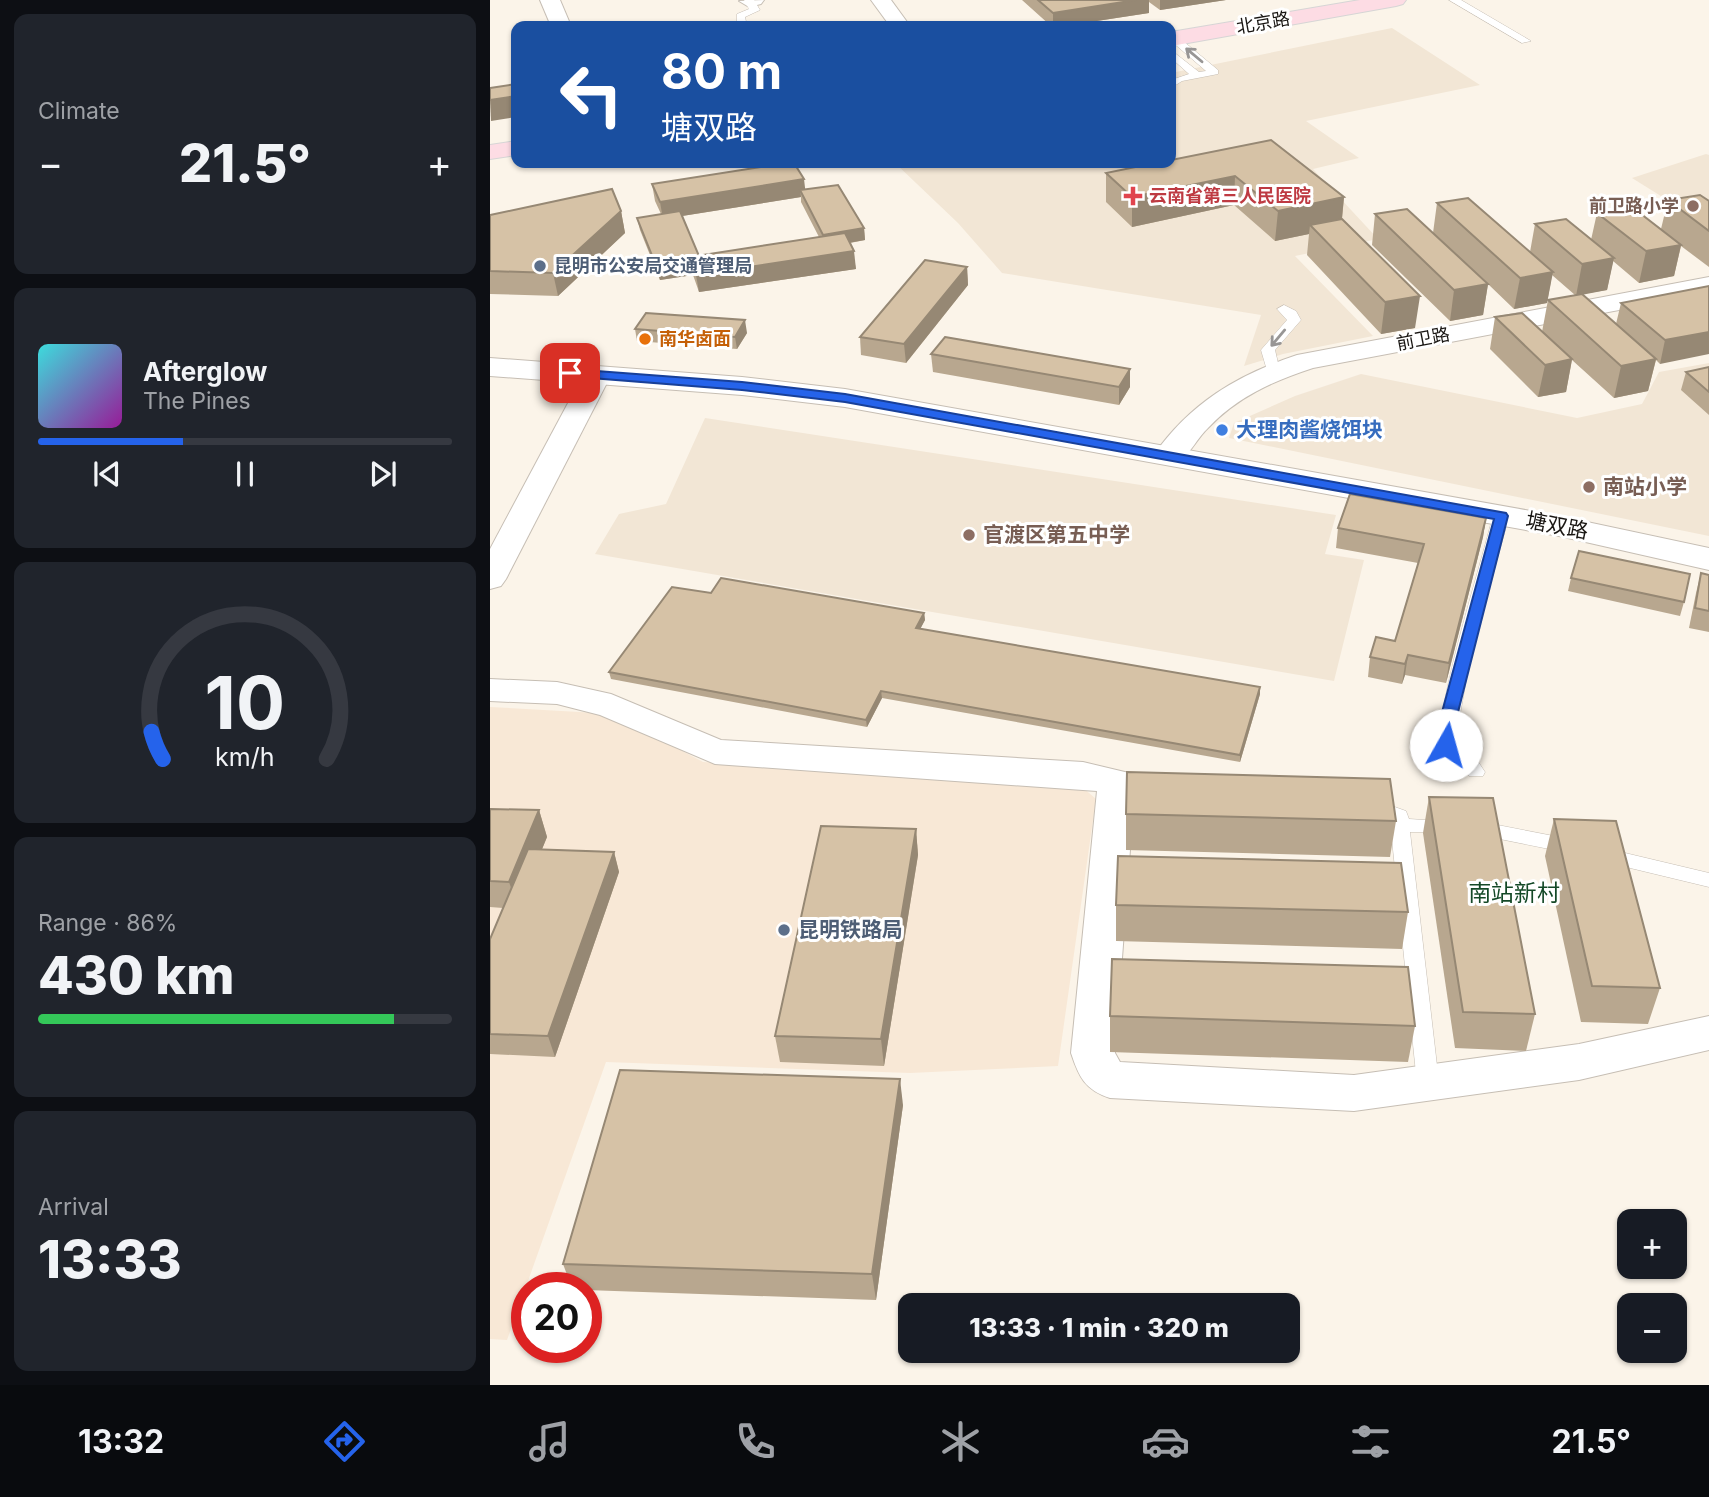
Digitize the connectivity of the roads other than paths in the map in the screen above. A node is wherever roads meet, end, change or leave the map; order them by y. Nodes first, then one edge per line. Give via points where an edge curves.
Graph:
1 (550, 0) edge
2 (751, 0) edge
3 (880, 0) edge
4 (1316, 0) edge
5 (1396, 0) edge
6 (1454, 0) edge
7 (559, 21) edge
8 (741, 21) edge
9 (896, 21) edge
10 (1176, 37) edge
11 (1176, 38) edge
12 (1526, 41) dead end
13 (1176, 45) edge
14 (1176, 49) edge
15 (1198, 75) junction
16 (1176, 81) edge
17 (511, 133) edge
18 (490, 136) edge
19 (511, 149) edge
20 (490, 152) edge
21 (1709, 285) edge
22 (1284, 309) dead end
23 (490, 367) edge
24 (1278, 370) junction
25 (597, 375) junction
26 (1168, 456) junction
27 (1501, 516) junction
28 (1709, 559) edge
29 (490, 579) edge
30 (490, 690) edge
31 (1476, 772) dead end
32 (1361, 803) edge
33 (1475, 812) edge
34 (1400, 821) junction
35 (1709, 880) edge
36 (1709, 1033) edge
37 (1428, 1083) junction

1 - 7 street
2 - 8 lane via 755,10 740,16
3 - 9 street
4 - 10 main road, 北京路
5 - 11 main road, 北京路
6 - 12 lane
15 -> 13 lane via 1214,72
14 - 15 lane
15 - 16 lane
17 - 18 main road
19 - 20 main road
21 - 24 street, 前卫路 via 1320,358
22 -> 24 lane via 1294,320 1268,350 1271,364
23 - 25 street, 塘双路
24 - 26 street, 前卫路 via 1216,402
25 - 26 street, 塘双路 via 845,398
25 - 29 street
26 - 27 street, 塘双路
27 - 28 street, 塘双路
27 - 31 lane via 1460,667 1446,745
30 - 37 street via 557,693 611,706 715,752 1083,775 1126,783 1093,1053 1099,1071 1110,1080 1354,1093
32 - 34 lane via 1387,810
33 - 34 lane via 1475,817
34 - 35 lane via 1480,828
34 - 37 lane
36 - 37 street via 1579,1062

